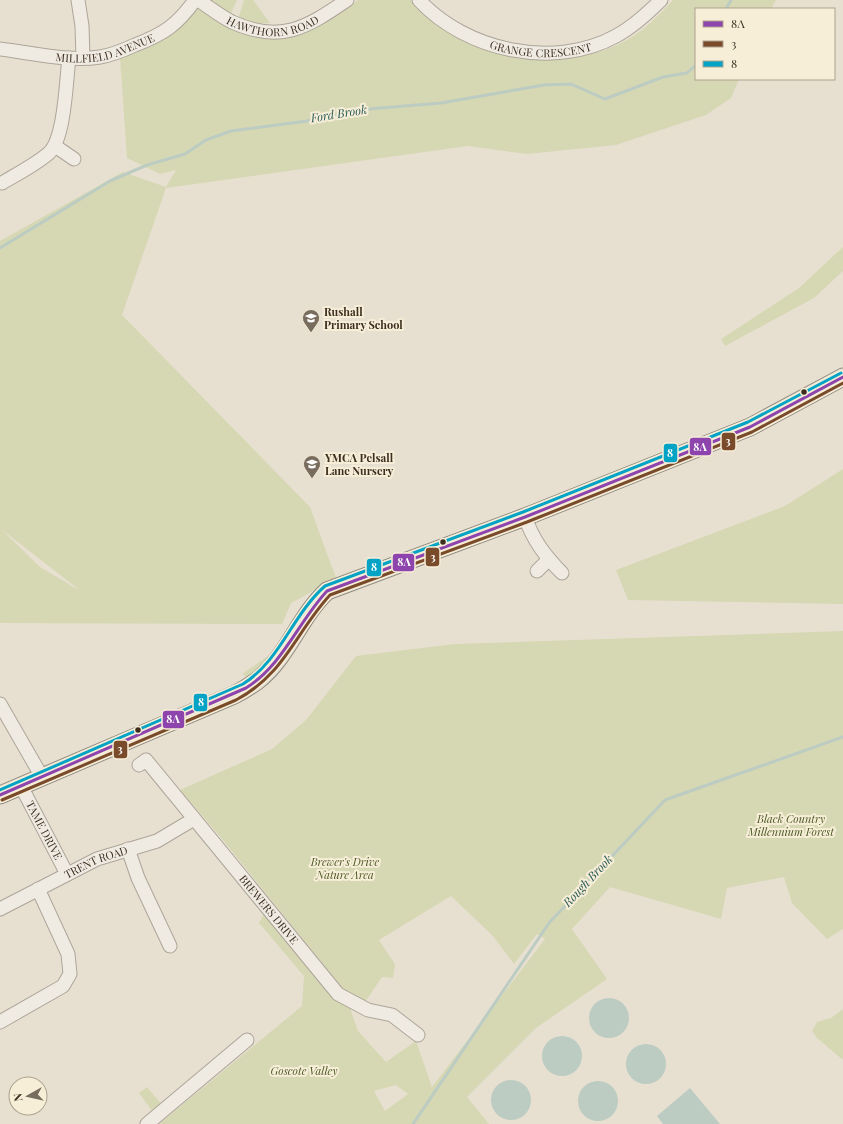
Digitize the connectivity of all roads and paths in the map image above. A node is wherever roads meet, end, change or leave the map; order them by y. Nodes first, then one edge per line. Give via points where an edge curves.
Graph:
1 (78, 0) edge
2 (195, 0) edge
3 (198, 0) edge
4 (347, 0) edge
5 (419, 0) edge
6 (661, 0) edge
7 (0, 49) edge
8 (69, 58) junction
9 (82, 58) junction
10 (54, 146) junction
11 (74, 159) dead end
12 (3, 184) edge
13 (843, 377) edge
14 (525, 517) junction
15 (548, 560) junction
16 (537, 571) dead end
17 (562, 573) dead end
18 (0, 704) edge
19 (139, 765) dead end
20 (42, 777) junction
21 (21, 786) junction
22 (0, 795) edge
23 (194, 819) junction
24 (128, 850) junction
25 (67, 874) junction
26 (38, 889) junction
27 (0, 909) edge
28 (170, 946) dead end
29 (0, 1022) edge
30 (418, 1035) dead end
31 (247, 1040) dead end
32 (147, 1124) edge

1 - 9 street via 82,26
2 - 9 street, MILLFIELD AVENUE via 165,32 112,54
3 - 4 street, HAWTHORN ROAD via 231,21 268,33 296,30 322,18
5 - 6 street, GRANGE CRESCENT via 442,20 475,38 510,50 541,54 580,50 616,37 643,18
7 - 8 street, MILLFIELD AVENUE
8 - 9 street, MILLFIELD AVENUE
8 - 10 street via 60,130
10 - 11 street
10 - 12 street via 48,153
13 - 14 main road via 750,427
14 - 15 street
14 - 20 main road via 327,591 310,610 282,653 258,680 234,695
15 - 16 street
15 - 17 street
18 - 20 street
19 - 23 street, BREWERS DRIVE via 146,760
20 - 21 main road
21 - 22 main road
21 - 25 street, TAME DRIVE
23 - 24 street, TRENT ROAD via 157,841
23 - 30 street, BREWERS DRIVE via 338,994 368,1010 392,1015
24 - 25 street, TRENT ROAD via 97,859
24 - 28 street via 138,878 157,903
25 - 26 street, TRENT ROAD
26 - 27 street, TRENT ROAD
26 - 29 street via 68,954 70,974 63,986
31 - 32 street

